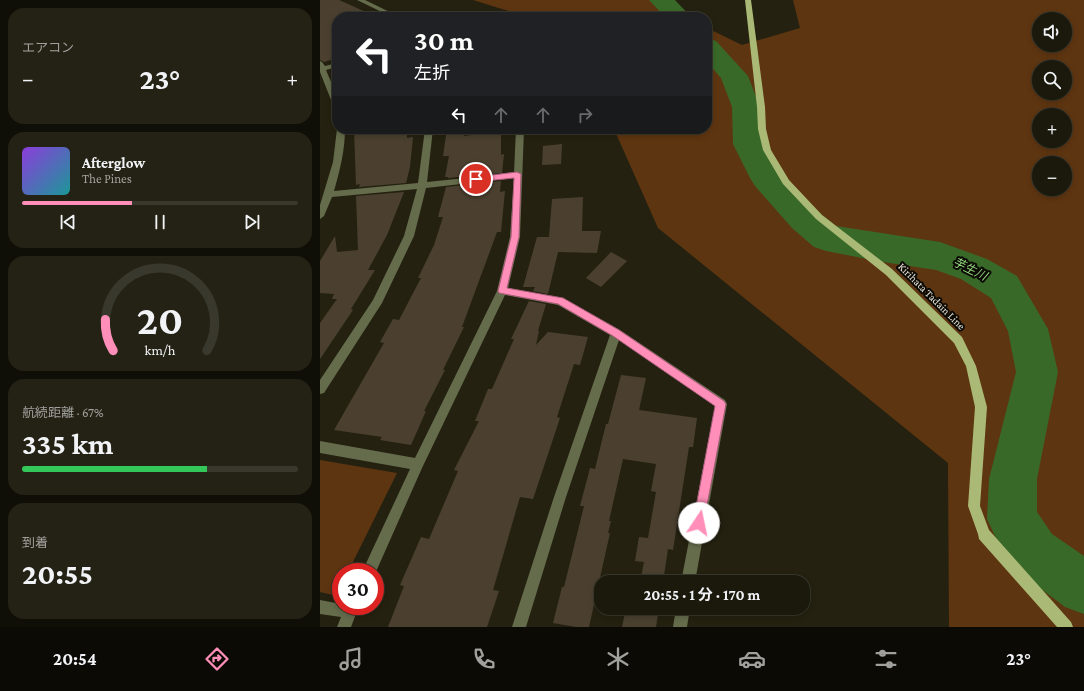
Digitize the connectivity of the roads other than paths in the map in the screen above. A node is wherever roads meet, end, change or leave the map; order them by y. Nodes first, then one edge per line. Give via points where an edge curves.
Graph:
1 (360, 0) edge
2 (748, 0) edge
3 (386, 12) edge
4 (332, 66) edge
5 (321, 68) edge
6 (332, 93) edge
7 (341, 134) edge
8 (428, 134) edge
9 (520, 134) edge
10 (517, 174) junction
11 (422, 186) junction
12 (328, 194) junction
13 (320, 216) edge
14 (502, 291) junction
15 (616, 333) junction
16 (320, 389) edge
17 (320, 447) edge
18 (418, 464) junction
19 (373, 563) edge
20 (689, 575) edge
21 (320, 607) edge
22 (332, 608) edge
23 (349, 615) edge
24 (682, 615) edge
25 (344, 627) edge
26 (519, 627) edge
27 (680, 627) edge
28 (1066, 627) edge

1 - 3 street
2 - 28 main road, Kirihata Tadain Line via 766,150 786,182 820,217 889,272 958,340 972,366 981,407 974,506 984,534
4 - 5 street
5 - 6 street
7 - 12 street
8 - 11 street
9 - 10 street
10 - 11 street
10 - 14 street via 515,237
11 - 12 street
11 - 16 street via 410,236 377,304
12 - 13 street
14 - 15 street via 560,301
14 - 18 street
15 - 20 street via 721,404
15 - 26 street
17 - 18 street
18 - 19 street
21 - 22 street
23 - 25 street
24 - 27 street

